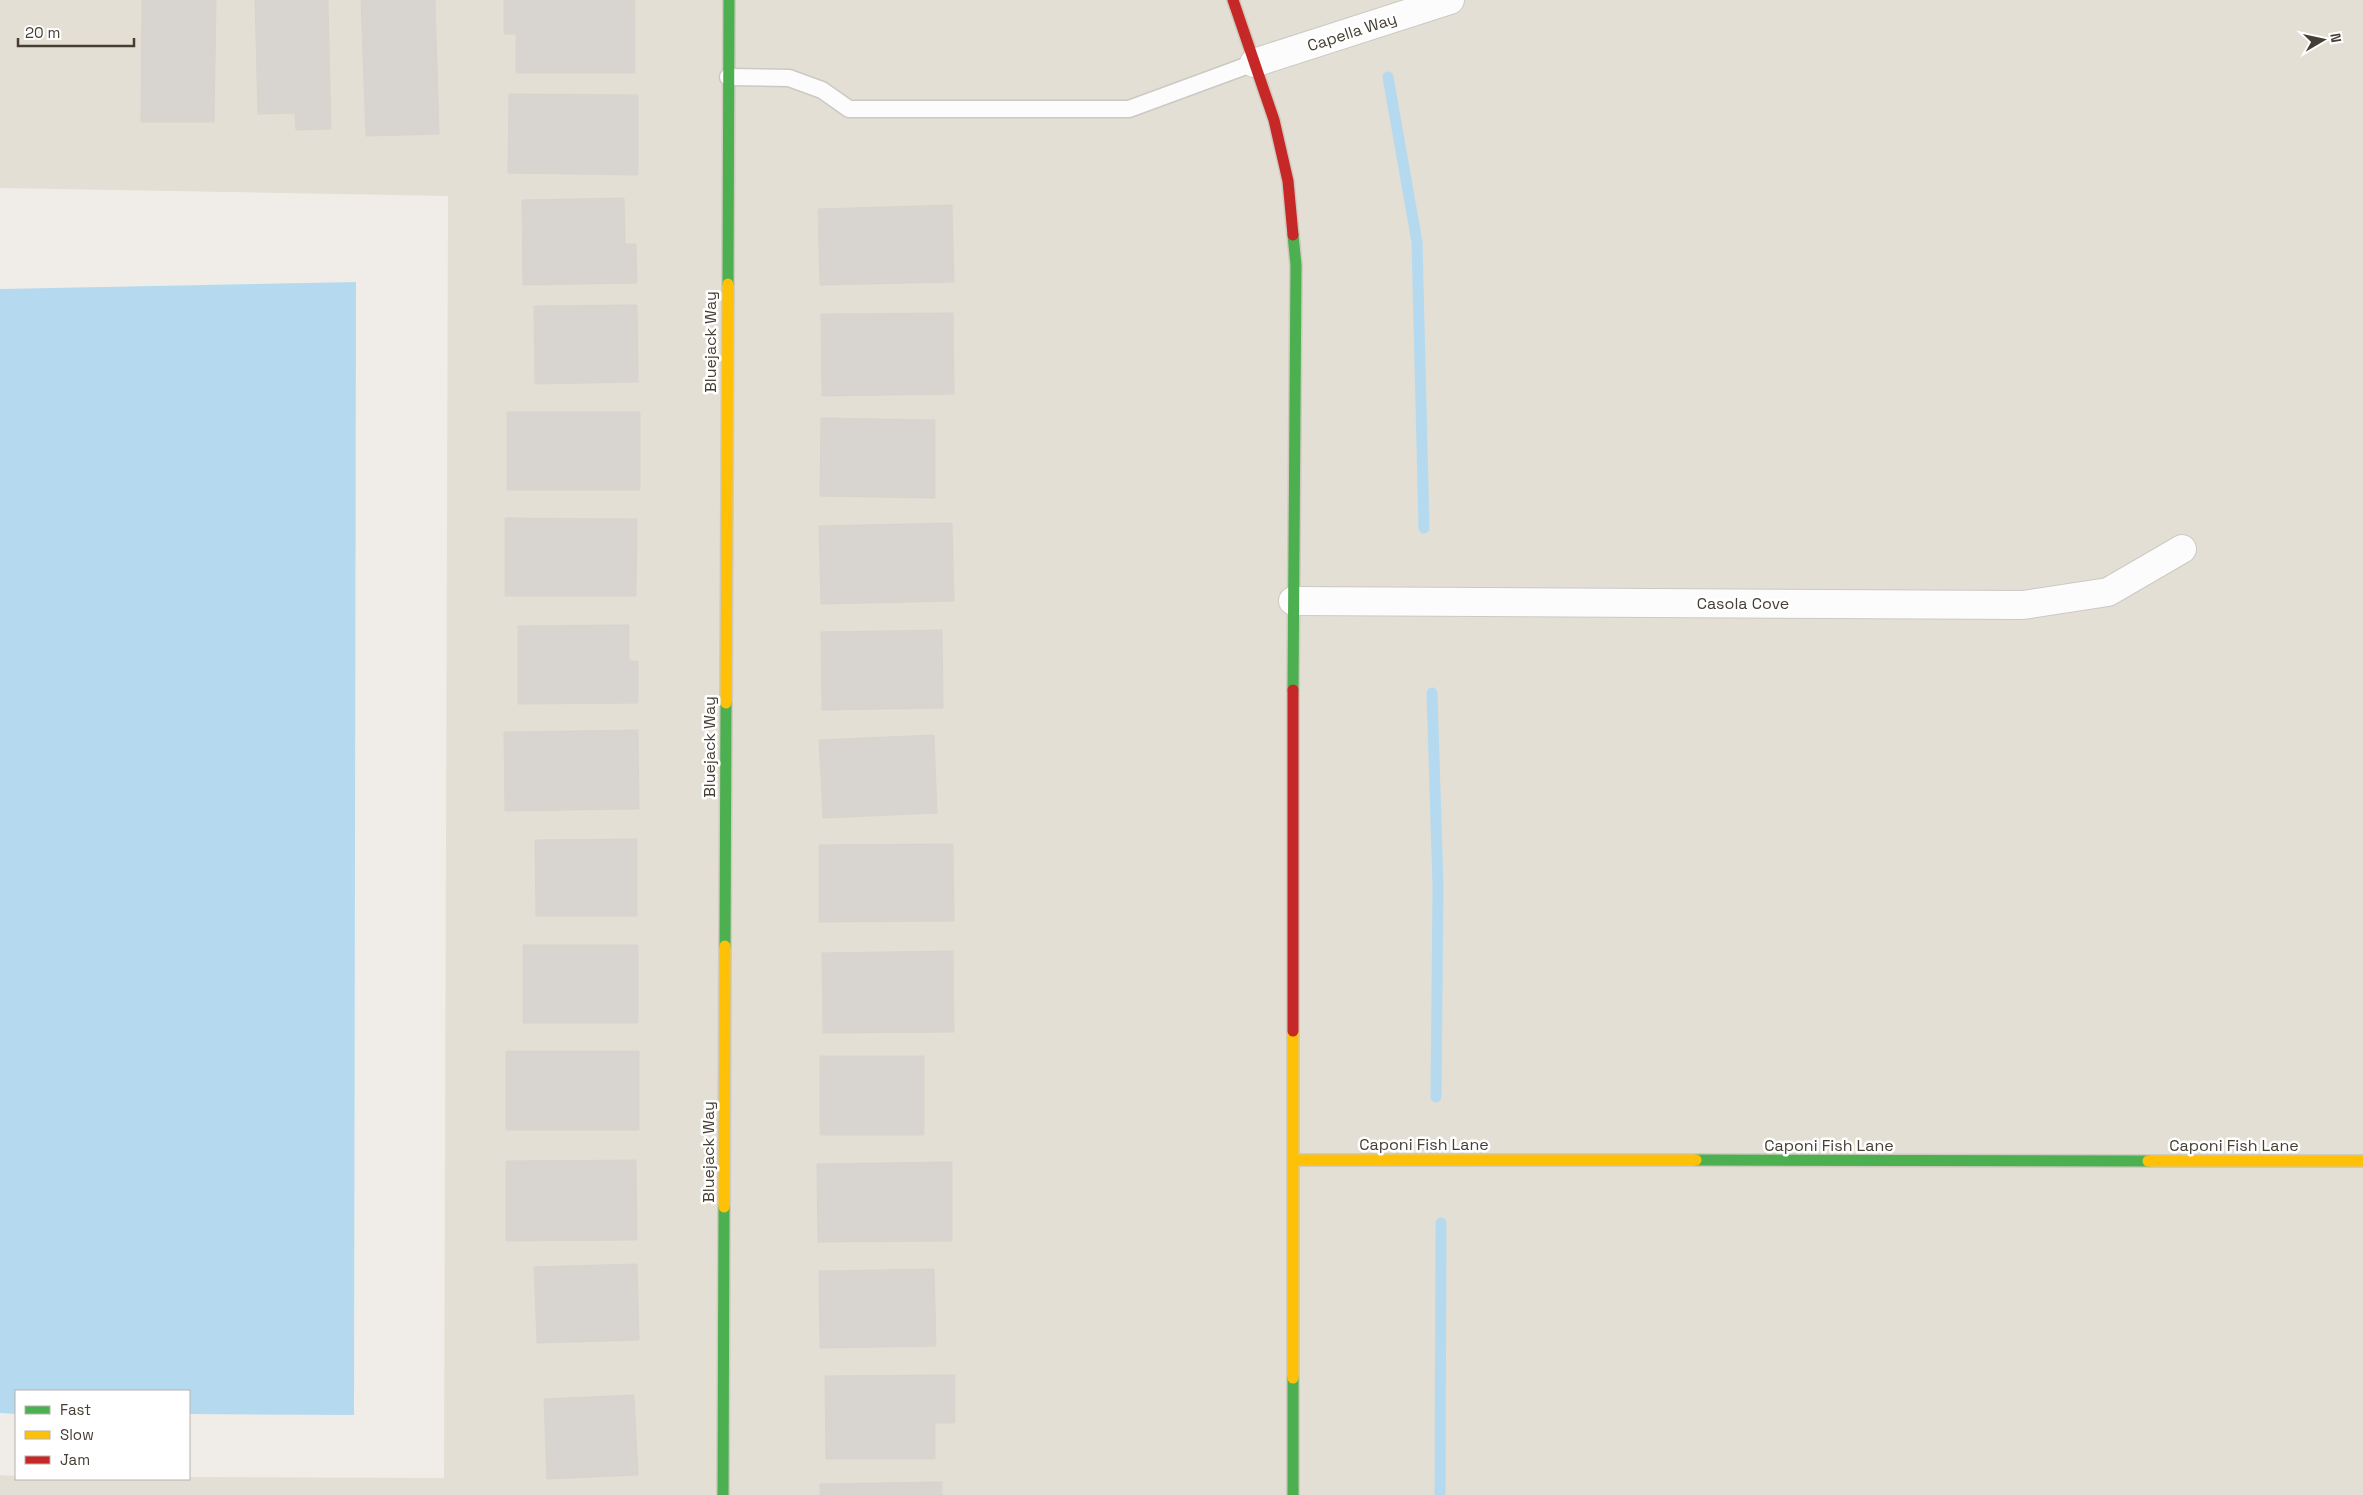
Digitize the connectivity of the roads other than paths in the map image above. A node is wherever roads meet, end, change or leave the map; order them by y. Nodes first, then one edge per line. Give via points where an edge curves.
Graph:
1 (729, 0) edge
2 (1233, 0) edge
3 (1450, 0) edge
4 (1254, 63) junction
5 (728, 76) junction
6 (2182, 550) dead end
7 (1292, 601) junction
8 (1294, 1160) junction
9 (2363, 1161) edge
10 (723, 1495) edge
11 (1293, 1495) edge

1 - 5 street, Bluejack Way
2 - 4 street
3 - 4 street, Capella Way
4 - 5 lane via 1129,109 849,109 822,90 789,78
4 - 7 street via 1274,120 1288,181 1296,265
5 - 10 street, Bluejack Way
6 - 7 street, Casola Cove via 2108,592 2023,604
7 - 8 street
8 - 9 street, Caponi Fish Lane
8 - 11 street

